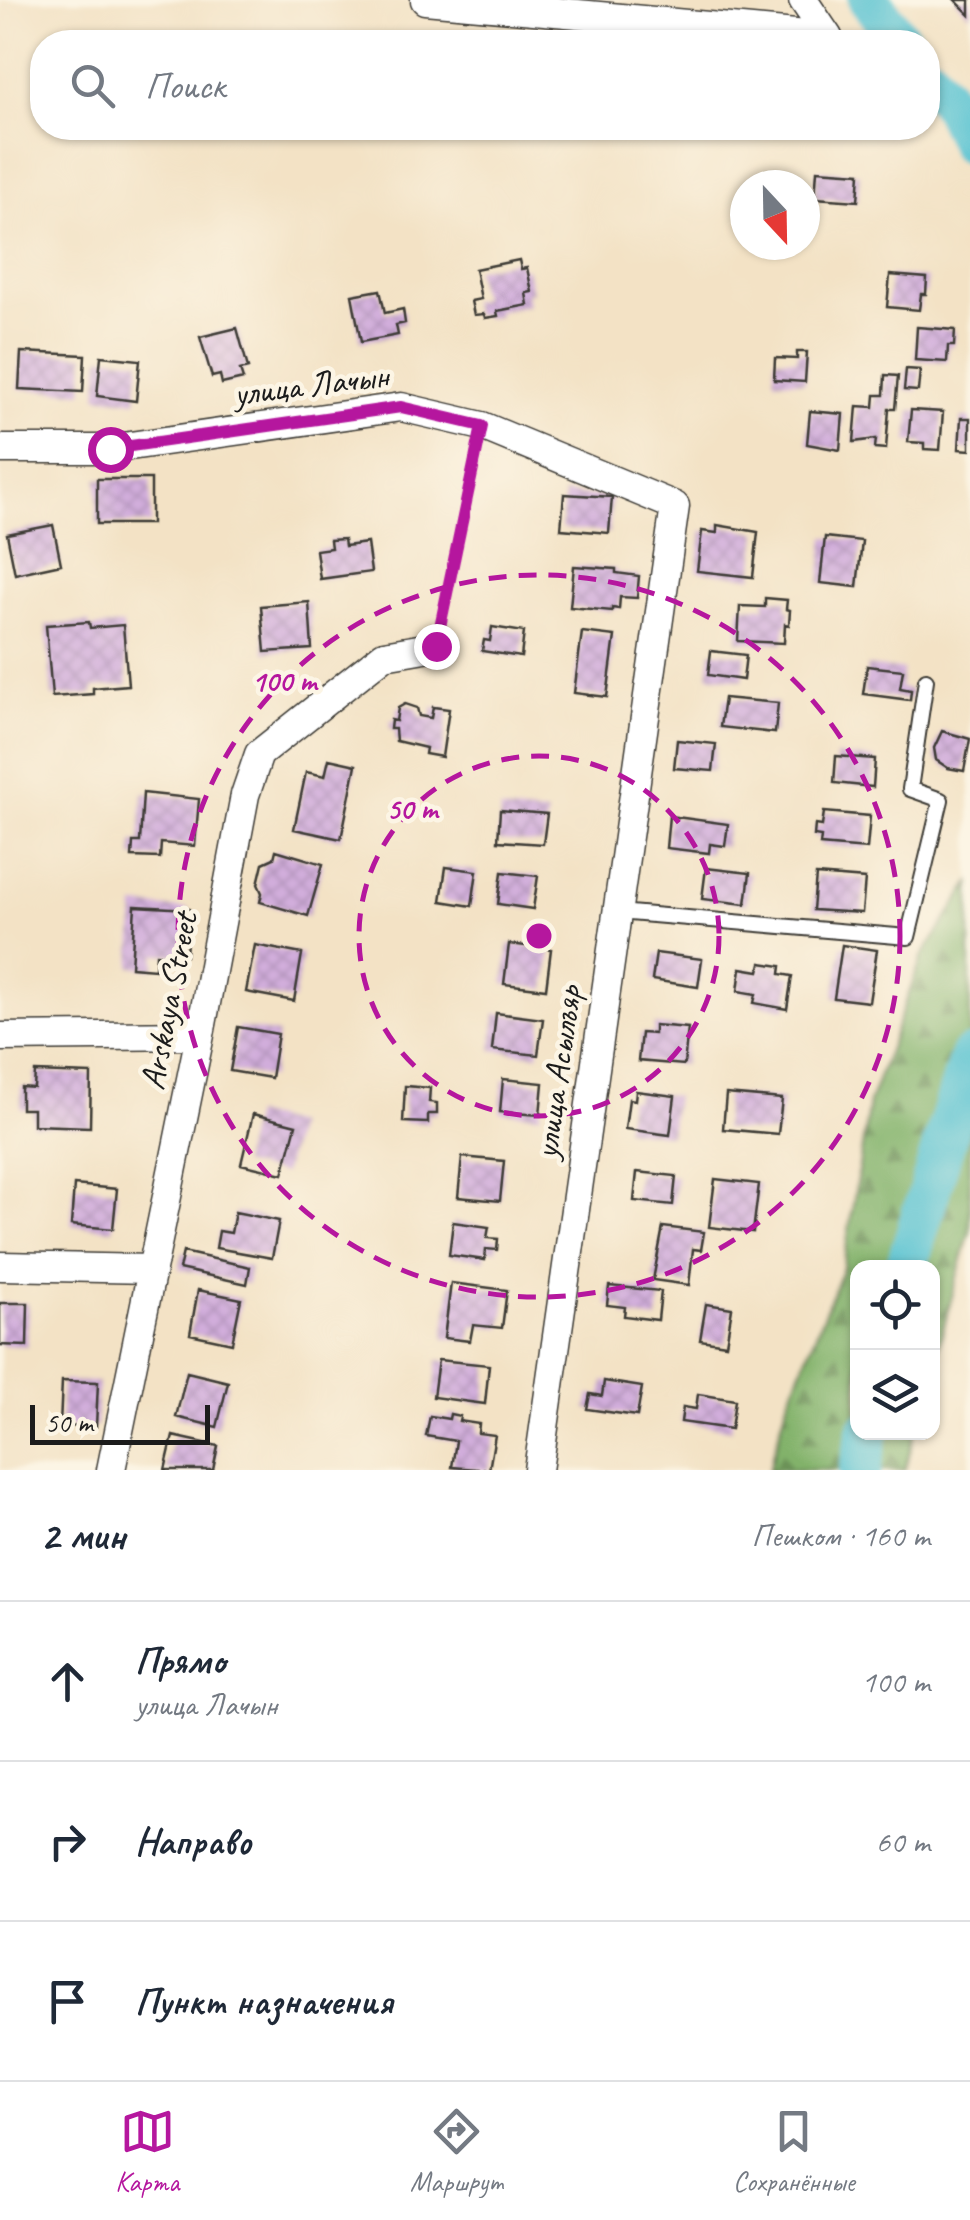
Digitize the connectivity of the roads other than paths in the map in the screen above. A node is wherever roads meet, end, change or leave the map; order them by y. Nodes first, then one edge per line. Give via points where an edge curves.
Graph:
1 (425, 0) edge
2 (803, 0) edge
3 (752, 30) edge
4 (823, 30) edge
5 (0, 449) edge
6 (675, 506) joint
7 (436, 646) road end
8 (926, 680) dead end
9 (618, 912) junction
10 (200, 1036) junction
11 (0, 1037) edge
12 (0, 1266) edge
13 (152, 1270) junction
14 (111, 1470) edge
15 (538, 1470) edge

1 - 3 street
2 - 4 street
5 - 6 street, улица Лачын via 110,449 401,407 482,426
6 - 9 street, улица Асылъяр
7 - 10 street, Arskaya Street via 384,655 260,754 245,795
8 - 9 lane via 910,789 941,800 908,937
9 - 15 street, улица Асылъяр
10 - 11 street
10 - 13 street, Arskaya Street
12 - 13 street
13 - 14 street, Arskaya Street

